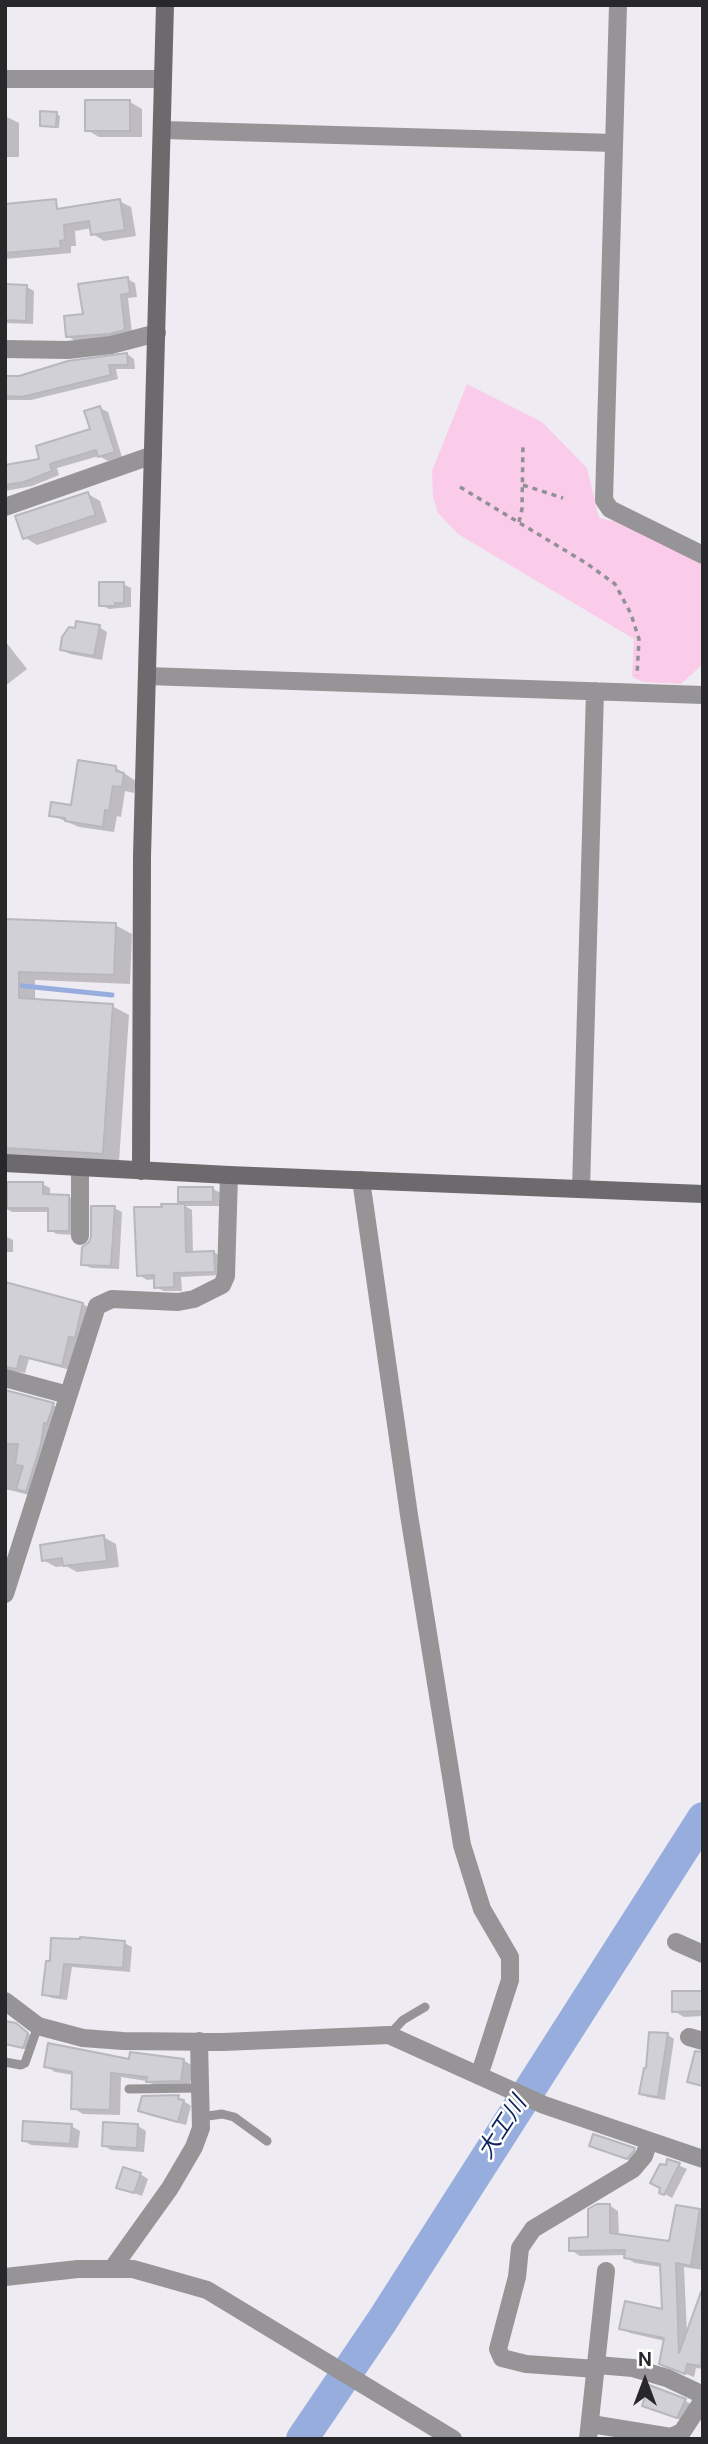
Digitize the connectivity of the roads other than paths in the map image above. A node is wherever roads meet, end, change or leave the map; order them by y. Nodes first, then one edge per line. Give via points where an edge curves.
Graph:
1 (165, 5) edge
2 (618, 5) edge
3 (5, 79) edge
4 (162, 79) junction
5 (163, 130) junction
6 (614, 143) junction
7 (157, 333) junction
8 (5, 349) edge
9 (153, 455) junction
10 (5, 507) edge
11 (703, 555) edge
12 (147, 676) junction
13 (595, 691) junction
14 (701, 693) edge
15 (5, 1163) edge
16 (80, 1168) junction
17 (141, 1171) junction
18 (229, 1175) junction
19 (361, 1180) junction
20 (581, 1189) junction
21 (703, 1194) edge
22 (80, 1236) dead end
23 (5, 1378) edge
24 (68, 1395) junction
25 (5, 1594) edge
26 (676, 1942) dead end
27 (703, 1954) edge
28 (5, 2001) edge
29 (425, 2007) dead end
30 (38, 2026) junction
31 (389, 2035) junction
32 (199, 2041) junction
33 (5, 2062) edge
34 (479, 2076) junction
35 (199, 2088) junction
36 (129, 2089) dead end
37 (201, 2117) junction
38 (267, 2141) dead end
39 (649, 2141) junction
40 (703, 2159) edge
41 (112, 2269) junction
42 (606, 2271) dead end
43 (5, 2277) edge
44 (597, 2367) junction
45 (703, 2395) edge
46 (703, 2400) edge
47 (590, 2431) edge
48 (453, 2439) edge

1 - 4 street
2 - 6 street
3 - 4 street
4 - 5 street
5 - 6 street
5 - 7 street
6 - 11 street via 604,500 610,509
7 - 8 street via 79,349
7 - 9 street
9 - 10 street
9 - 12 street
12 - 13 street
12 - 17 street
13 - 14 street
13 - 20 street
15 - 16 street
16 - 17 street
16 - 22 street
17 - 18 street
18 - 19 street
18 - 24 street via 222,1285 178,1302 112,1299 97,1306
19 - 20 street
19 - 34 street via 462,1846 482,1909 510,1957 510,1980
20 - 21 street
23 - 24 street
24 - 25 street
26 - 27 street
28 - 30 street
29 - 31 lane
30 - 32 street via 83,2038
30 - 33 lane via 25,2063
31 - 32 street
31 - 34 street
32 - 35 street
34 - 39 street via 544,2105
35 - 36 lane
35 - 37 street
37 - 38 lane via 234,2117
37 - 41 street via 198,2138 176,2178
39 - 40 street
39 - 44 street via 633,2169 533,2229 520,2248 498,2350 502,2358 526,2364
41 - 43 street
41 - 48 street via 133,2269 207,2290
42 - 44 street
44 - 45 street via 633,2368
44 - 47 street
46 - 47 street via 682,2432 671,2437

